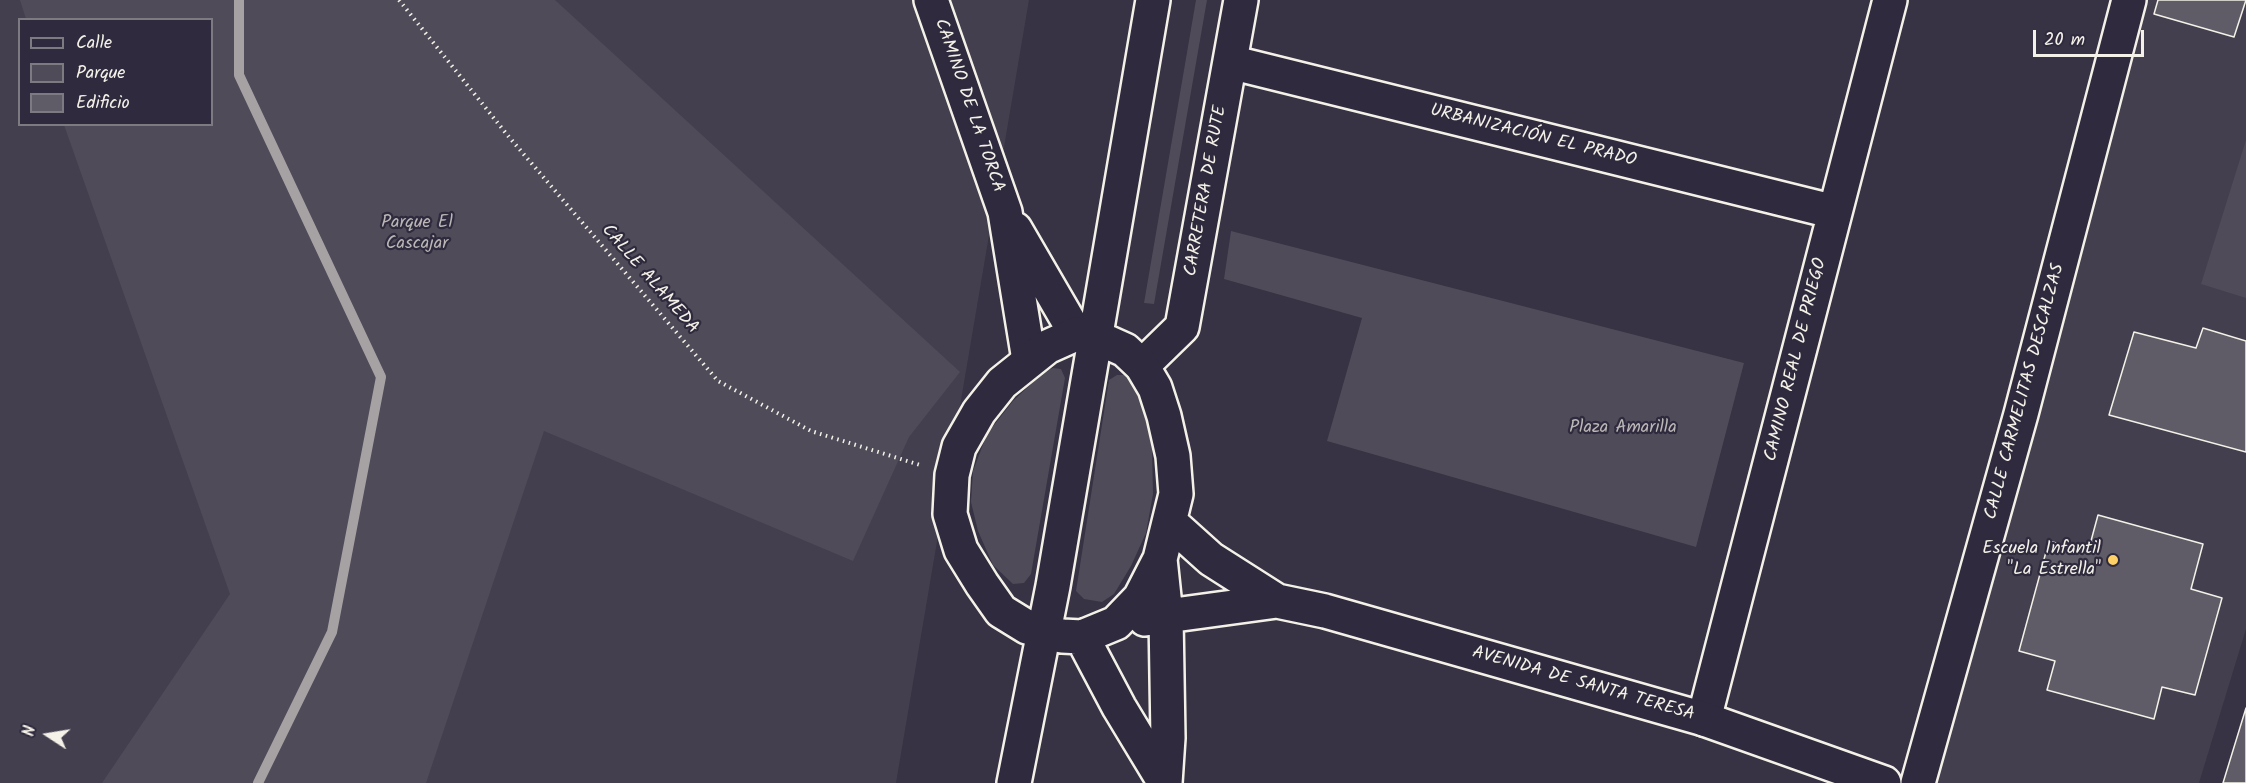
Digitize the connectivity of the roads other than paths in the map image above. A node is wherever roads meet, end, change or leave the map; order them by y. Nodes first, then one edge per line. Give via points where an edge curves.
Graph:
1 (931, 0) edge
2 (1153, 0) edge
3 (1241, 0) edge
4 (1890, 0) edge
5 (2129, 0) edge
6 (1230, 62) junction
7 (1005, 212) junction
8 (1835, 212) junction
9 (1086, 335) junction
10 (1029, 360) junction
11 (1142, 366) junction
12 (1171, 523) junction
13 (1160, 559) junction
14 (1277, 600) junction
15 (1166, 616) junction
16 (1116, 623) junction
17 (1044, 633) junction
18 (1082, 637) junction
19 (1704, 719) junction
20 (1014, 783) edge
21 (1165, 783) edge
22 (1884, 783) edge
23 (1918, 783) edge

1 - 7 street, CAMINO DE LA TORCA
2 - 9 street
3 - 6 street, CARRETERA DE RUTE
4 - 8 street, CAMINO REAL DE PRIEGO
5 - 23 street, CALLE CARMELITAS DESCALZAS via 2021,414
6 - 8 street, URBANIZACIÓN EL PRADO
6 - 11 street, CARRETERA DE RUTE via 1182,327
7 - 9 street, CAMINO DE LA TORCA
7 - 10 street, CAMINO DE LA TORCA
8 - 19 street, CAMINO REAL DE PRIEGO
9 - 10 street via 1047,347
9 - 11 street via 1125,350
9 - 17 street
10 - 17 street via 1002,383 959,447 952,475 950,514 961,550 1001,611
11 - 12 street via 1155,388 1173,456 1176,494
12 - 13 street
12 - 14 street, AVENIDA DE SANTA TERESA via 1211,559
13 - 15 street
13 - 16 street via 1140,598
14 - 15 street, AVENIDA DE SANTA TERESA
14 - 19 street, AVENIDA DE SANTA TERESA
15 - 16 street, AVENIDA DE SANTA TERESA
15 - 21 street
16 - 18 street
17 - 18 street
17 - 20 street
18 - 21 street
19 - 22 street, AVENIDA DE SANTA TERESA

